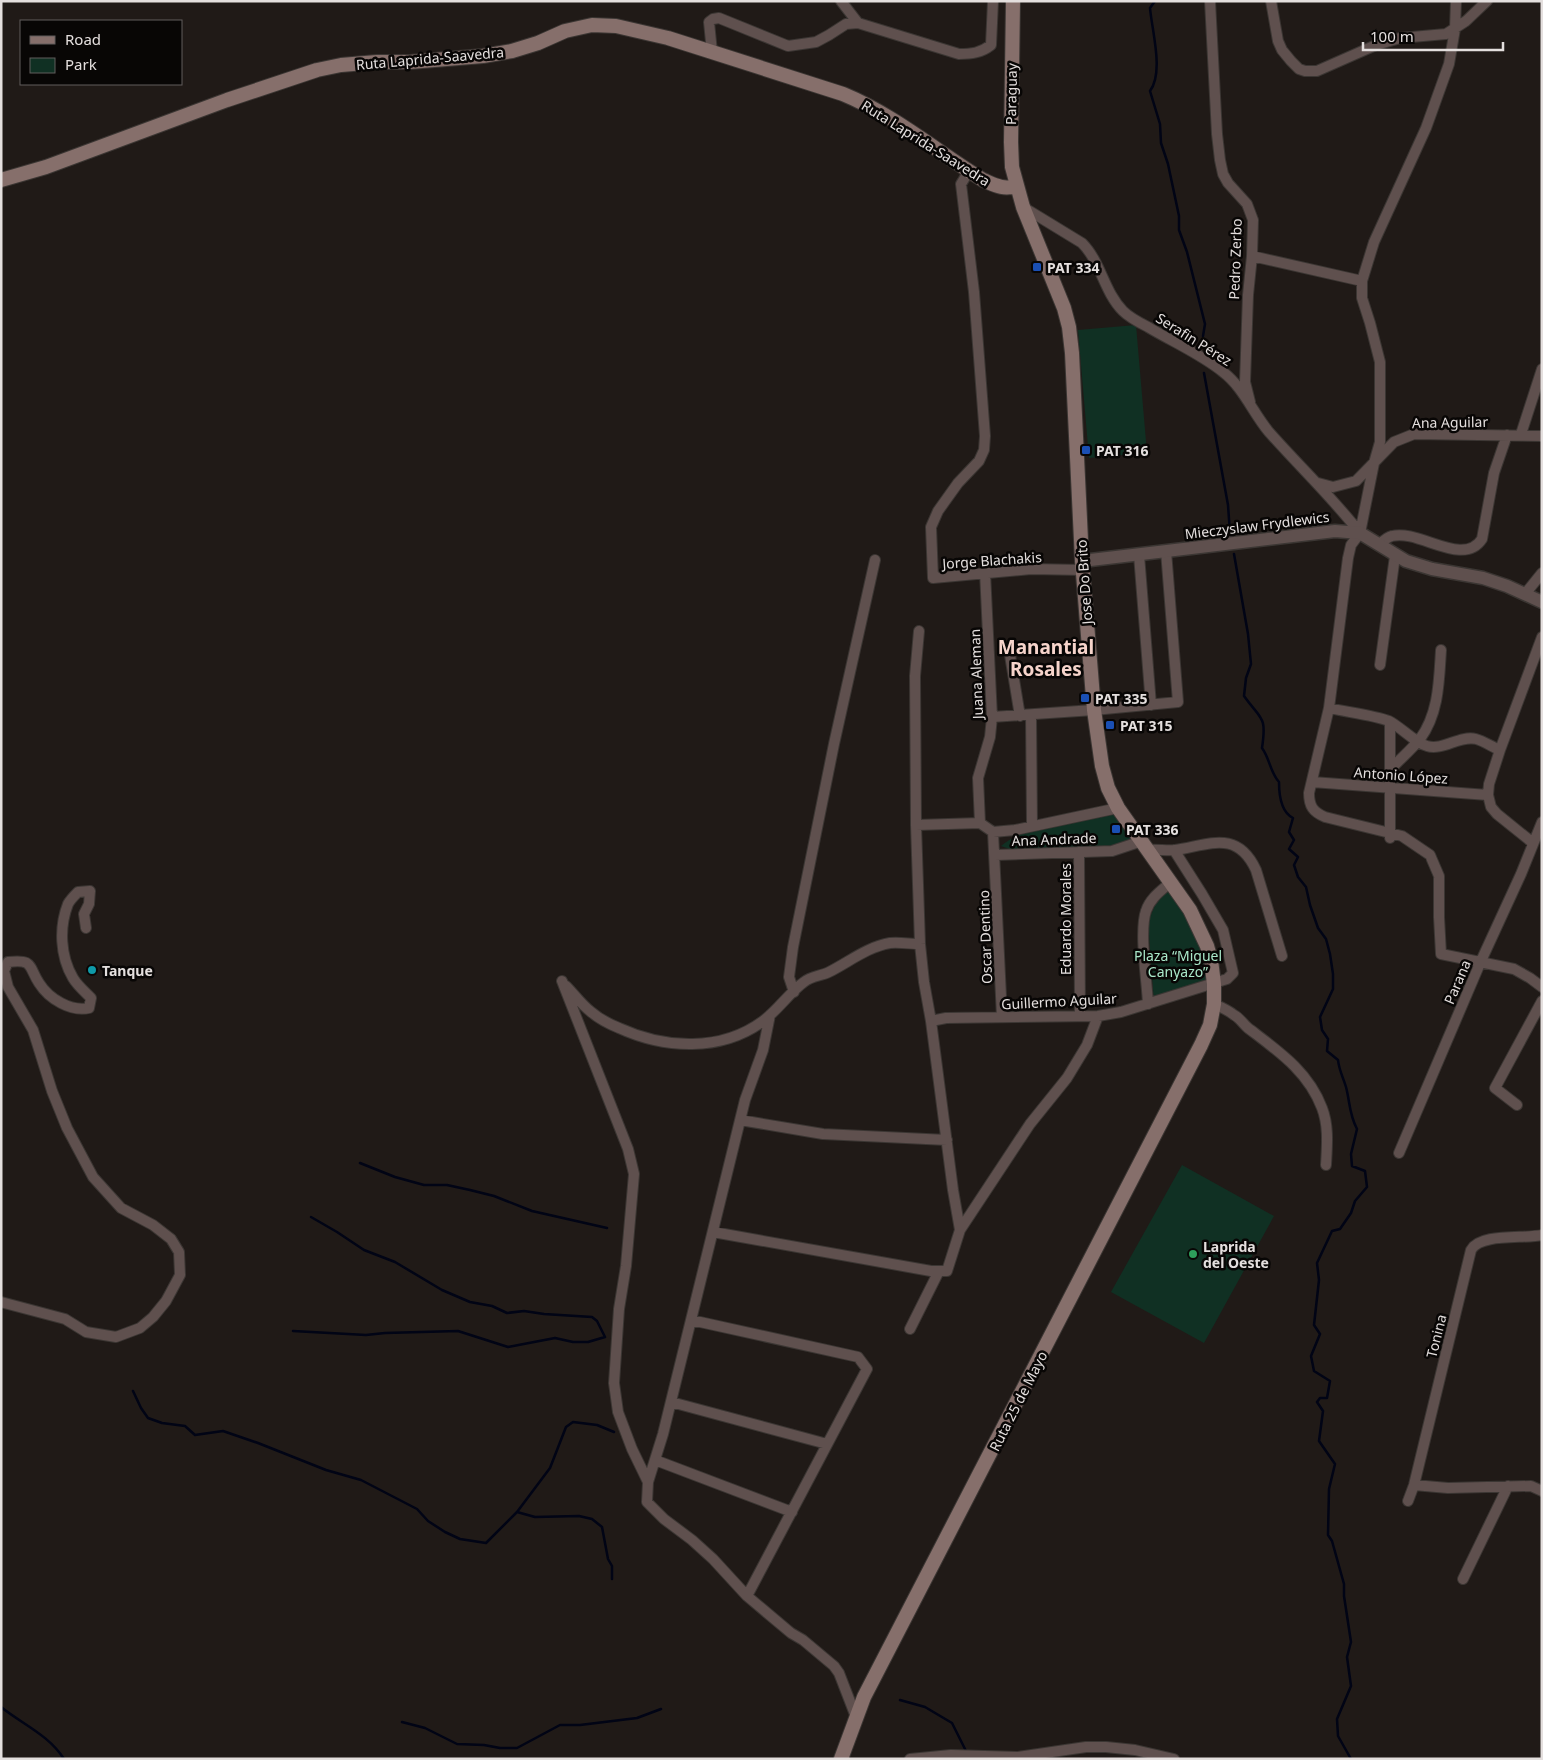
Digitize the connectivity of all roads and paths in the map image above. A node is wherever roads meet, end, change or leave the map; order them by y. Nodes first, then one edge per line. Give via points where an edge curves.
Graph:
1 (841, 1) edge
2 (993, 1) edge
3 (1013, 1) edge
4 (1210, 1) edge
5 (1271, 1) edge
6 (1456, 1) edge
7 (1487, 1) edge
8 (858, 23) junction
9 (1455, 29) junction
10 (712, 52) junction
11 (969, 171) junction
12 (1, 180) edge
13 (1016, 186) junction
14 (1023, 207) junction
15 (1252, 256) junction
16 (1362, 280) junction
17 (1542, 369) edge
18 (1251, 407) junction
19 (1521, 434) junction
20 (1507, 435) junction
21 (1542, 436) edge
22 (1374, 463) junction
23 (1318, 483) junction
24 (1360, 533) junction
25 (1379, 545) junction
26 (1166, 551) junction
27 (1140, 555) junction
28 (1395, 556) junction
29 (875, 560) dead end
30 (1082, 566) junction
31 (985, 572) junction
32 (1542, 573) edge
33 (1525, 594) junction
34 (1542, 602) edge
35 (919, 631) dead end
36 (1542, 637) edge
37 (1441, 650) dead end
38 (1010, 655) dead end
39 (1380, 665) dead end
40 (1151, 704) junction
41 (1329, 708) junction
42 (1094, 710) junction
43 (1025, 715) junction
44 (992, 717) junction
45 (1390, 722) junction
46 (1418, 742) junction
47 (1500, 750) junction
48 (1390, 770) junction
49 (1312, 782) junction
50 (1390, 788) junction
51 (1488, 795) junction
52 (1118, 808) junction
53 (1542, 822) edge
54 (980, 823) junction
55 (916, 824) junction
56 (1032, 825) junction
57 (993, 832) junction
58 (1390, 836) junction
59 (1533, 843) junction
60 (1145, 845) junction
61 (1174, 850) junction
62 (1079, 852) junction
63 (995, 855) junction
64 (1171, 882) junction
65 (86, 928) dead end
66 (920, 944) junction
67 (1282, 956) dead end
68 (1481, 961) junction
69 (1214, 984) junction
70 (1542, 987) edge
71 (794, 992) junction
72 (1542, 1001) edge
73 (1148, 1004) junction
74 (1214, 1004) junction
75 (770, 1015) junction
76 (1080, 1016) junction
77 (1098, 1016) junction
78 (1002, 1017) junction
79 (931, 1021) junction
80 (1201, 1045) joint
81 (1517, 1105) dead end
82 (740, 1120) junction
83 (947, 1140) junction
84 (1399, 1153) dead end
85 (1326, 1165) dead end
86 (960, 1230) junction
87 (713, 1232) junction
88 (1542, 1235) edge
89 (939, 1271) junction
90 (1, 1302) edge
91 (691, 1320) junction
92 (910, 1328) dead end
93 (671, 1402) junction
94 (827, 1444) junction
95 (655, 1460) junction
96 (648, 1482) junction
97 (1414, 1484) junction
98 (1508, 1486) junction
99 (1542, 1491) edge
100 (1408, 1501) dead end
101 (792, 1512) junction
102 (1462, 1579) dead end
103 (747, 1596) junction
104 (856, 1717) junction
105 (841, 1759) edge
106 (910, 1759) edge
107 (1174, 1759) edge

1 - 8 street
2 - 8 street via 991,45 970,54 959,54
3 - 13 main road, Paraguay via 1011,142
4 - 15 street, Pedro Zerbo via 1220,160 1228,183 1251,212
5 - 9 street via 1282,50 1299,69 1305,71 1317,71 1376,44 1400,38 1439,36
6 - 9 street
7 - 9 street
8 - 10 street via 846,24 816,42 788,46 719,18 713,19 709,22
9 - 16 street via 1449,64 1426,128 1374,242
10 - 11 main road, Ruta Laprida-Saavedra via 862,102
10 - 12 main road, Ruta Laprida-Saavedra via 640,31 600,24 579,27 512,51 483,56 341,65 292,78 46,168
11 - 13 main road, Ruta Laprida-Saavedra via 1000,188
11 - 31 street, Jorge Blachakis via 961,184 986,436 979,462 958,483 938,511 932,526 933,578
13 - 14 main road, Jose Do Brito
14 - 18 street, Serafin Pérez via 1088,250 1114,300 1124,312 1222,371
14 - 30 main road, Jose Do Brito via 1069,327
15 - 16 street
15 - 18 street, Pedro Zerbo via 1245,382
16 - 22 street via 1362,298 1380,362 1380,442
17 - 19 street
18 - 23 street, Serafin Pérez via 1268,431
19 - 20 street, Ana Aguilar
19 - 21 street, Ana Aguilar
20 - 22 street, Ana Aguilar via 1414,434 1394,442
20 - 25 street via 1494,473 1482,539 1477,547 1465,551 1404,536 1387,538
22 - 23 street, Ana Aguilar via 1356,481 1348,484 1333,487
22 - 24 street
23 - 24 street, Serafin Pérez
24 - 25 street, Mieczyslaw Frydlewics
24 - 26 street, Mieczyslaw Frydlewics via 1335,531
24 - 41 street via 1351,545 1348,558
25 - 28 street, Mieczyslaw Frydlewics
26 - 27 street, Mieczyslaw Frydlewics
26 - 40 street via 1178,702
27 - 30 street, Mieczyslaw Frydlewics
27 - 40 street
28 - 33 street, Mieczyslaw Frydlewics via 1432,569 1483,578
28 - 39 street
29 - 71 street via 793,947 788,977
30 - 31 street, Jorge Blachakis
30 - 42 main road, Jose Do Brito
31 - 44 street, Juana Aleman
32 - 33 street
33 - 34 street, Mieczyslaw Frydlewics
35 - 55 street via 915,676
36 - 47 street
37 - 46 street via 1435,709
38 - 43 street
40 - 42 street
41 - 45 street
41 - 49 street
42 - 43 street
42 - 52 main road, Jose Do Brito via 1102,766
43 - 44 street
43 - 56 street
44 - 54 street, Juana Aleman via 990,737 978,778
45 - 46 street
45 - 48 street
46 - 47 street via 1428,747 1475,739
46 - 48 street
47 - 51 street
48 - 50 street
49 - 50 street, Antonio López
49 - 58 street via 1309,803 1315,812
50 - 51 street, Antonio López
50 - 58 street
51 - 59 street via 1497,814
52 - 56 street
52 - 60 main road, Jose Do Brito
53 - 59 street, Parana
54 - 55 street
54 - 57 street
55 - 66 street
56 - 57 street
57 - 63 street
58 - 68 street via 1402,836 1430,855 1436,867 1442,954
59 - 68 street, Parana
60 - 61 street, Ana Andrade
60 - 62 street, Ana Andrade
60 - 64 main road, Jose Do Brito
61 - 67 street, Ana Andrade via 1219,842 1242,849 1256,870
61 - 69 street, Guillermo Aguilar via 1222,930 1233,973
62 - 63 street, Ana Andrade
62 - 76 street, Eduardo Morales
63 - 78 street, Oscar Dentino
64 - 69 main road, Jose Do Brito via 1201,931 1211,960
64 - 73 street via 1153,898 1143,925
65 - 90 street via 84,914 90,892 78,892 68,903 62,946 73,978 91,998 89,1008 68,1007 51,996 39,984 32,968 22,960 8,962 4,971 8,987 33,1030 67,1128 93,1177 121,1208 172,1239 179,1252 180,1275 154,1317 140,1328 116,1337 86,1332 65,1319
66 - 71 street via 891,943 875,947 828,972 805,980
66 - 79 street
68 - 70 street via 1514,969
68 - 84 street, Parana
69 - 73 street, Guillermo Aguilar
69 - 74 main road, Jose Do Brito
71 - 75 street
72 - 81 street via 1495,1088
73 - 77 street, Guillermo Aguilar
74 - 80 main road, Jose Do Brito via 1210,1025
74 - 85 street via 1235,1015 1278,1050 1313,1088 1323,1110 1328,1134
75 - 82 street
75 - 96 street via 736,1037 692,1045 665,1043 631,1034 590,1012 562,981 628,1149 634,1174 614,1383 618,1412
76 - 77 street, Guillermo Aguilar
76 - 78 street, Guillermo Aguilar
77 - 86 street via 1087,1046 1067,1078 1030,1124
78 - 79 street, Guillermo Aguilar
79 - 83 street
80 - 104 main road, Ruta 25 de Mayo
82 - 83 street via 823,1134
82 - 87 street
83 - 86 street
86 - 89 street via 947,1271
87 - 89 street
87 - 91 street
88 - 97 street, Tonina via 1485,1240 1474,1244
89 - 92 street
91 - 93 street
91 - 94 street via 858,1357 867,1369
93 - 94 street
93 - 95 street
94 - 101 street
95 - 96 street
95 - 101 street
96 - 103 street via 647,1502 713,1559
97 - 98 street via 1448,1488
97 - 100 street, Tonina
98 - 99 street via 1531,1486
98 - 102 street
101 - 103 street
103 - 104 street via 834,1666
104 - 105 main road, Ruta 25 de Mayo
106 - 107 street via 951,1755 1018,1757 1086,1747 1135,1750

